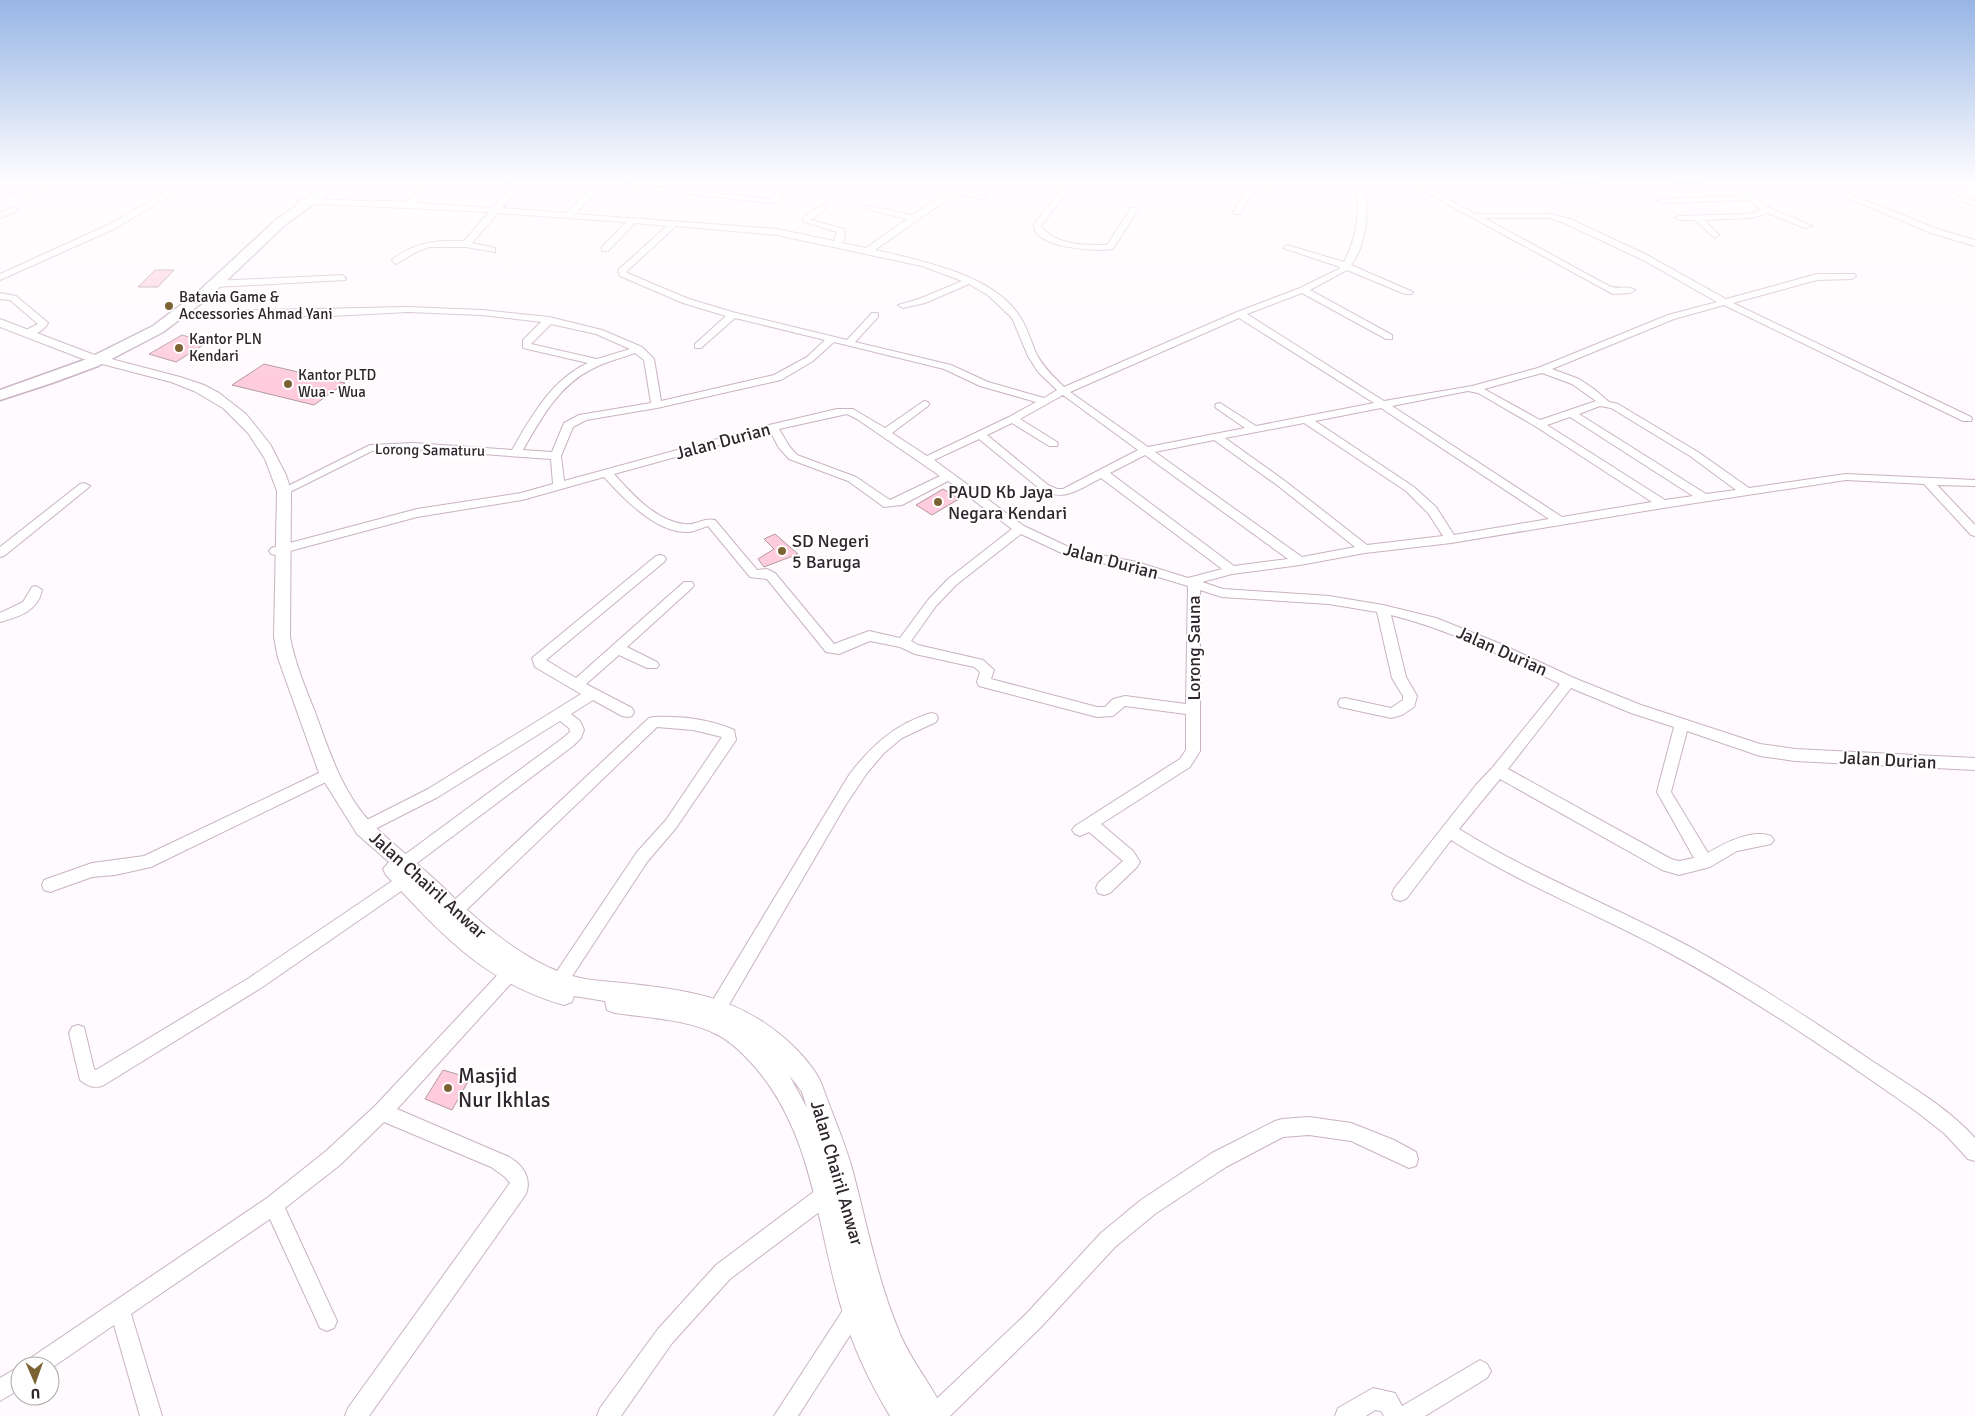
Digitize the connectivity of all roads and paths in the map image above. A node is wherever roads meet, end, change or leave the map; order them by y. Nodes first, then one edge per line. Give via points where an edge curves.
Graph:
1 (69, 246) edge
2 (245, 246) edge
3 (255, 246) edge
4 (425, 246) edge
5 (475, 246) edge
6 (608, 246) edge
7 (650, 246) edge
8 (846, 246) edge
9 (875, 246) edge
10 (1097, 246) edge
11 (1111, 246) edge
12 (1355, 246) edge
13 (1530, 246) edge
14 (1620, 246) edge
15 (1287, 248) dead end
16 (605, 249) dead end
17 (492, 250) dead end
18 (868, 251) junction
19 (396, 260) dead end
20 (0, 267) edge
21 (1346, 268) junction
22 (14, 271) junction
23 (1852, 276) dead end
24 (0, 277) edge
25 (342, 278) dead end
26 (970, 281) junction
27 (216, 284) junction
28 (1303, 290) junction
29 (1630, 290) dead end
30 (1408, 292) dead end
31 (0, 296) edge
32 (1726, 303) junction
33 (903, 305) dead end
34 (180, 314) junction
35 (1240, 314) junction
36 (733, 315) junction
37 (875, 316) dead end
38 (549, 320) junction
39 (0, 323) edge
40 (0, 333) edge
41 (27, 333) junction
42 (1389, 337) dead end
43 (830, 340) junction
44 (848, 344) junction
45 (698, 346) dead end
46 (639, 349) junction
47 (90, 361) junction
48 (597, 362) junction
49 (1542, 370) junction
50 (182, 385) junction
51 (1474, 388) junction
52 (0, 391) edge
53 (1062, 391) junction
54 (0, 395) edge
55 (1044, 401) junction
56 (1604, 402) junction
57 (924, 404) dead end
58 (1382, 404) junction
59 (657, 405) junction
60 (1220, 406) dead end
61 (1571, 413) junction
62 (1013, 419) junction
63 (1305, 419) junction
64 (1967, 419) dead end
65 (1539, 424) junction
66 (773, 427) junction
67 (1254, 429) junction
68 (884, 433) junction
69 (980, 435) junction
70 (1216, 437) junction
71 (1053, 444) dead end
72 (1147, 450) junction
73 (516, 453) junction
74 (556, 456) junction
75 (926, 460) junction
76 (606, 472) junction
77 (1102, 472) junction
78 (947, 477) junction
79 (1926, 480) junction
80 (1975, 483) edge
81 (559, 485) junction
82 (84, 486) dead end
83 (284, 491) junction
84 (1747, 492) junction
85 (1704, 498) junction
86 (1663, 504) junction
87 (1561, 522) junction
88 (1020, 529) junction
89 (1975, 532) edge
90 (1451, 539) junction
91 (280, 549) junction
92 (1364, 549) junction
93 (0, 553) edge
94 (660, 559) dead end
95 (1300, 561) junction
96 (1232, 570) junction
97 (1191, 584) junction
98 (688, 585) dead end
99 (36, 590) dead end
100 (1383, 608) junction
101 (0, 618) edge
102 (903, 643) junction
103 (617, 648) junction
104 (652, 665) dead end
105 (1569, 682) junction
106 (577, 685) junction
107 (592, 694) junction
108 (1345, 703) dead end
109 (1194, 710) junction
110 (627, 712) dead end
111 (561, 714) junction
112 (931, 718) dead end
113 (1682, 725) junction
114 (1975, 764) edge
115 (1498, 771) junction
116 (321, 778) junction
117 (364, 828) junction
118 (1449, 831) junction
119 (1766, 840) dead end
120 (1705, 862) junction
121 (404, 872) junction
122 (50, 884) dead end
123 (1104, 888) dead end
124 (1400, 894) dead end
125 (453, 912) junction
126 (509, 974) junction
127 (559, 982) junction
128 (717, 1009) junction
129 (78, 1033) dead end
130 (381, 1112) junction
131 (1975, 1152) edge
132 (1409, 1159) dead end
133 (827, 1194) junction
134 (274, 1205) junction
135 (873, 1296) junction
136 (854, 1309) junction
137 (120, 1310) junction
138 (327, 1321) dead end
139 (51, 1356) edge
140 (1480, 1371) dead end
141 (151, 1416) edge
142 (356, 1416) edge
143 (608, 1416) edge
144 (785, 1416) edge
145 (906, 1416) edge
146 (934, 1416) edge
147 (1346, 1416) edge
148 (1396, 1416) edge
149 (1405, 1416) edge

1 - 22 street
2 - 47 highway via 165,319
3 - 27 highway
4 - 19 street via 407,251
5 - 17 street
6 - 16 street
7 - 36 street via 622,272 680,298
8 - 18 street
9 - 18 street
10 - 11 street
12 - 21 street
13 - 29 street via 1606,288 1616,292
14 - 32 street
15 - 21 street via 1319,256
18 - 26 street via 925,264
20 - 22 street
21 - 28 street
21 - 30 street
22 - 24 street
23 - 32 street via 1817,277
25 - 27 street
26 - 33 street
26 - 53 street via 992,294 1016,318 1033,356
27 - 34 highway
28 - 35 street
28 - 42 street
31 - 41 street via 13,298 44,323
32 - 49 street via 1672,318
32 - 64 street
34 - 38 street via 325,314 400,310 487,312
34 - 47 highway via 153,332
35 - 53 street
35 - 58 street
36 - 43 street
36 - 45 street
37 - 44 street
38 - 46 street via 606,334
38 - 48 street via 526,342 526,346
39 - 41 main road
40 - 47 main road
41 - 47 main road
43 - 44 street
43 - 59 street via 810,359 777,378
44 - 55 street via 947,367 984,384
46 - 48 street
46 - 59 street via 649,359
47 - 50 main road, Jalan Chairil Anwar
47 - 52 highway
47 - 54 highway via 63,375
48 - 73 street via 575,374 550,400
49 - 51 street
49 - 56 street via 1560,374
50 - 83 main road, Jalan Chairil Anwar via 209,393 249,426 264,445
50 - 91 main road, Jalan Chairil Anwar via 233,419 258,449 278,488
51 - 58 street
51 - 65 street
53 - 55 street
53 - 72 street
55 - 62 street
56 - 61 street
56 - 84 street via 1694,454
57 - 68 street
58 - 63 street
58 - 87 street
59 - 74 street via 577,419 568,425
60 - 67 street
61 - 65 street
61 - 85 street
62 - 69 street
62 - 71 street
63 - 67 street
63 - 90 street via 1410,489 1432,510
65 - 86 street
66 - 68 street, Jalan Durian via 844,411 862,417
66 - 76 street, Jalan Durian
66 - 78 street via 788,453 852,479 888,504
67 - 70 street
68 - 75 street, Jalan Durian
69 - 75 street
69 - 77 street via 1053,493 1067,491
70 - 72 street
70 - 92 street via 1282,483
72 - 77 street
72 - 95 street
73 - 74 street, Lorong Samaturu
73 - 83 street, Lorong Samaturu via 413,446 368,448
74 - 81 street
75 - 78 street, Jalan Durian
76 - 81 street, Jalan Durian
76 - 102 street via 632,499 661,520 685,529 710,524 754,574 768,573 771,576 831,649 869,636
77 - 96 street
78 - 88 street, Jalan Durian
79 - 80 street
79 - 84 street via 1846,477
79 - 89 street
81 - 91 street, Jalan Durian via 508,500 417,513
82 - 93 street
83 - 91 main road, Jalan Chairil Anwar
84 - 85 street
85 - 86 street
86 - 87 street
87 - 90 street
88 - 97 street, Jalan Durian via 1072,553 1136,566
88 - 102 street via 952,582
90 - 92 street
91 - 116 main road, Jalan Chairil Anwar via 273,618 276,643 280,663 296,699
91 - 117 main road, Jalan Chairil Anwar via 281,619 286,658 328,773
92 - 95 street
94 - 106 street via 539,658 540,664 547,669
95 - 96 street
96 - 97 street via 1209,575
97 - 100 street, Jalan Durian via 1243,596 1330,600
97 - 109 street, Lorong Sauna
98 - 103 street
99 - 101 street via 31,604
100 - 105 street, Jalan Durian via 1450,627
100 - 108 street via 1399,678 1410,696 1409,703 1391,713
102 - 109 street via 915,649 978,663 987,670 984,682 1097,712 1108,712 1125,701
103 - 104 street
103 - 106 street
105 - 113 street, Jalan Durian
105 - 115 street
106 - 107 street
107 - 110 street
107 - 111 street
109 - 123 street, Lorong Sauna via 1193,751 1185,763 1085,827 1132,862
111 - 117 street via 433,793
111 - 121 street via 575,725 576,734
112 - 128 street via 908,727 891,739 853,780 780,898
113 - 114 street, Jalan Durian via 1760,750 1787,754
113 - 120 street via 1664,792
115 - 118 street
115 - 120 street via 1667,864 1679,868
116 - 121 main road, Jalan Chairil Anwar via 346,820
116 - 122 street via 146,862 92,870
117 - 121 main road, Jalan Chairil Anwar
118 - 124 street
118 - 131 street via 1508,865 1716,970 1809,1028 1952,1126
119 - 120 street via 1734,846
121 - 125 main road, Jalan Chairil Anwar
121 - 126 main road, Jalan Chairil Anwar via 469,943
121 - 129 street via 255,983 98,1079 86,1074
125 - 127 main road, Jalan Chairil Anwar via 532,970
125 - 127 street via 654,722 722,730 729,734 729,740 672,824 638,864
126 - 130 street
126 - 133 main road, Jalan Chairil Anwar via 567,996 707,1019 727,1028 764,1060 785,1088 804,1124
127 - 128 main road, Jalan Chairil Anwar via 586,989 681,1000
128 - 135 main road, Jalan Chairil Anwar via 755,1028 784,1052 811,1085 840,1169
130 - 134 street via 333,1158
130 - 142 street via 495,1160 512,1170 520,1184
132 - 146 street via 1351,1132 1309,1126 1282,1128 1219,1160 1148,1207 1108,1240 1034,1320
133 - 136 main road, Jalan Chairil Anwar
133 - 143 street via 723,1272 665,1336
134 - 137 street
134 - 138 street
135 - 136 street
135 - 146 main road, Jalan Chairil Anwar via 902,1369
136 - 144 street
136 - 145 main road, Jalan Chairil Anwar via 888,1387
137 - 139 street
137 - 141 street
140 - 149 street
147 - 148 street via 1373,1398 1387,1401

